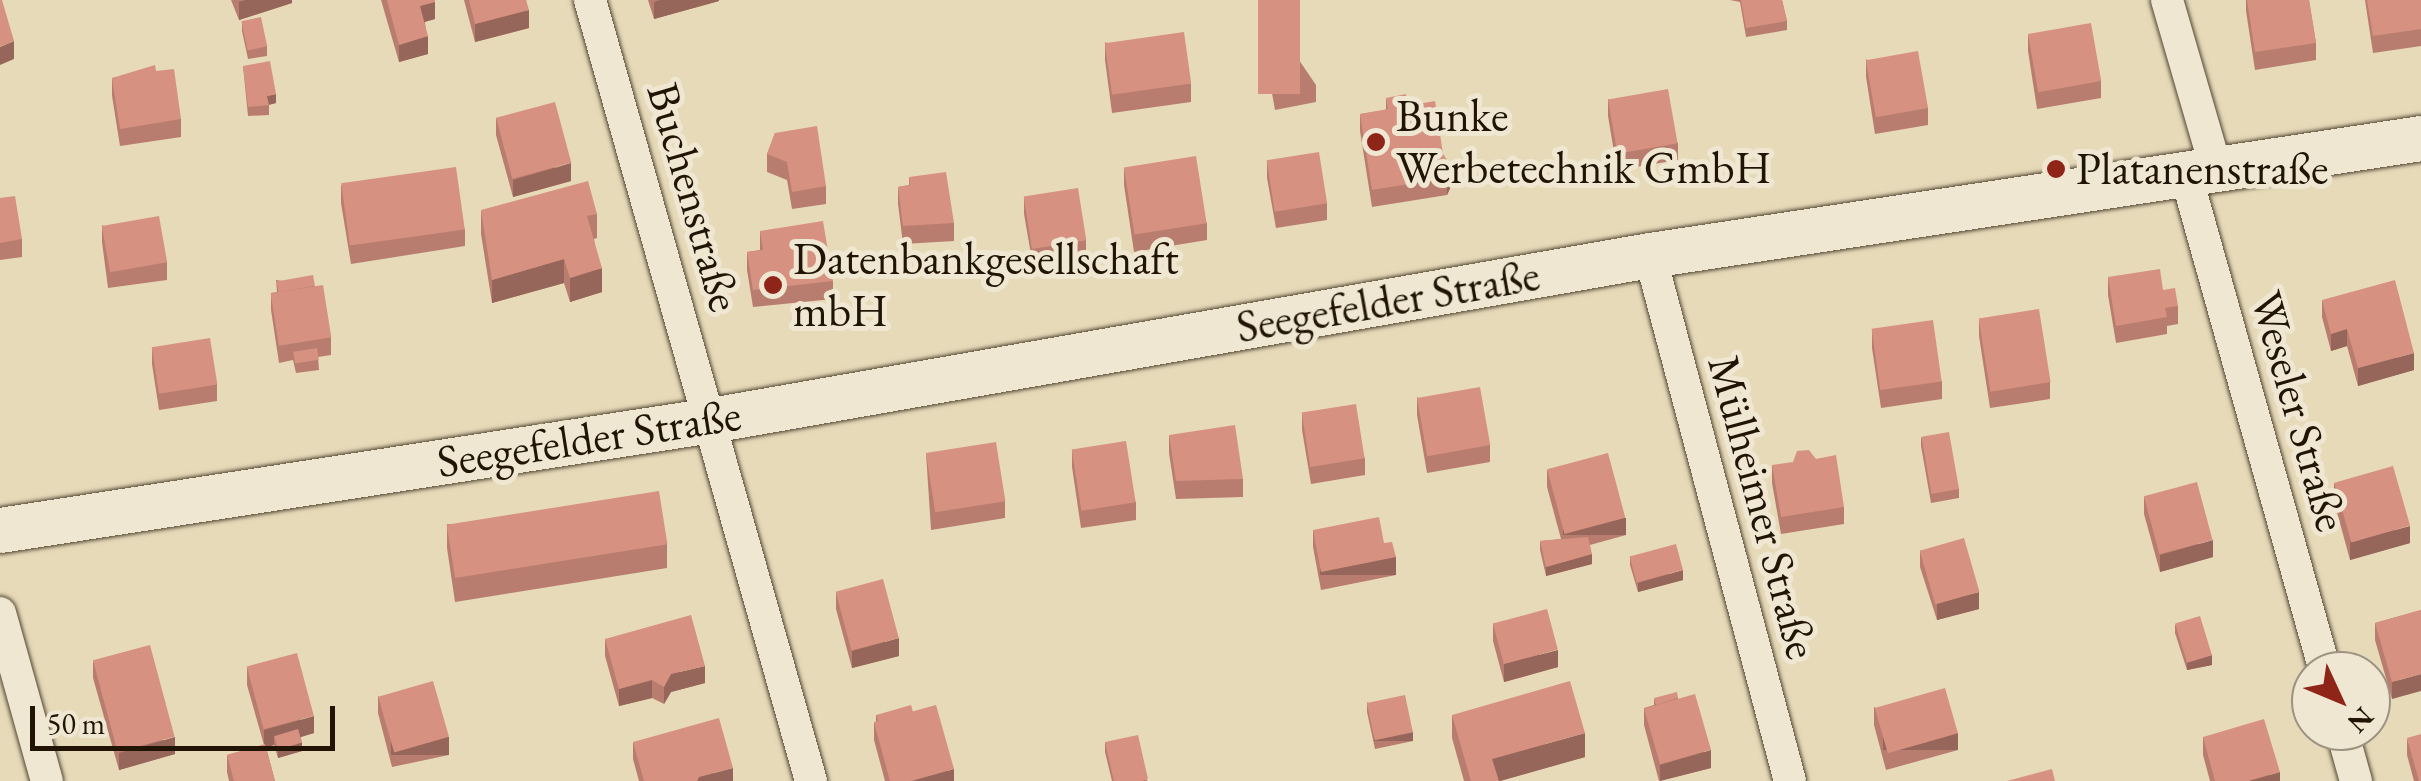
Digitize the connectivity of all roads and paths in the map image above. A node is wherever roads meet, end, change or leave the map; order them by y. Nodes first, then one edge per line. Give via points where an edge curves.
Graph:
1 (590, 0) edge
2 (2166, 0) edge
3 (2421, 138) edge
4 (2201, 172) junction
5 (1650, 255) junction
6 (711, 420) junction
7 (0, 530) edge
8 (0, 614) edge
9 (2320, 651) edge
10 (2348, 751) edge
11 (47, 781) edge
12 (811, 781) edge
13 (1790, 781) edge
14 (2356, 781) edge

1 - 6 street, Buchenstraße
2 - 4 street
3 - 4 street, Seegefelder Straße
4 - 5 street, Seegefelder Straße
4 - 9 street, Weseler Straße
5 - 6 street, Seegefelder Straße
5 - 13 street, Mülheimer Straße
6 - 7 street, Seegefelder Straße
6 - 12 street, Buchenstraße
8 - 11 street
10 - 14 street

